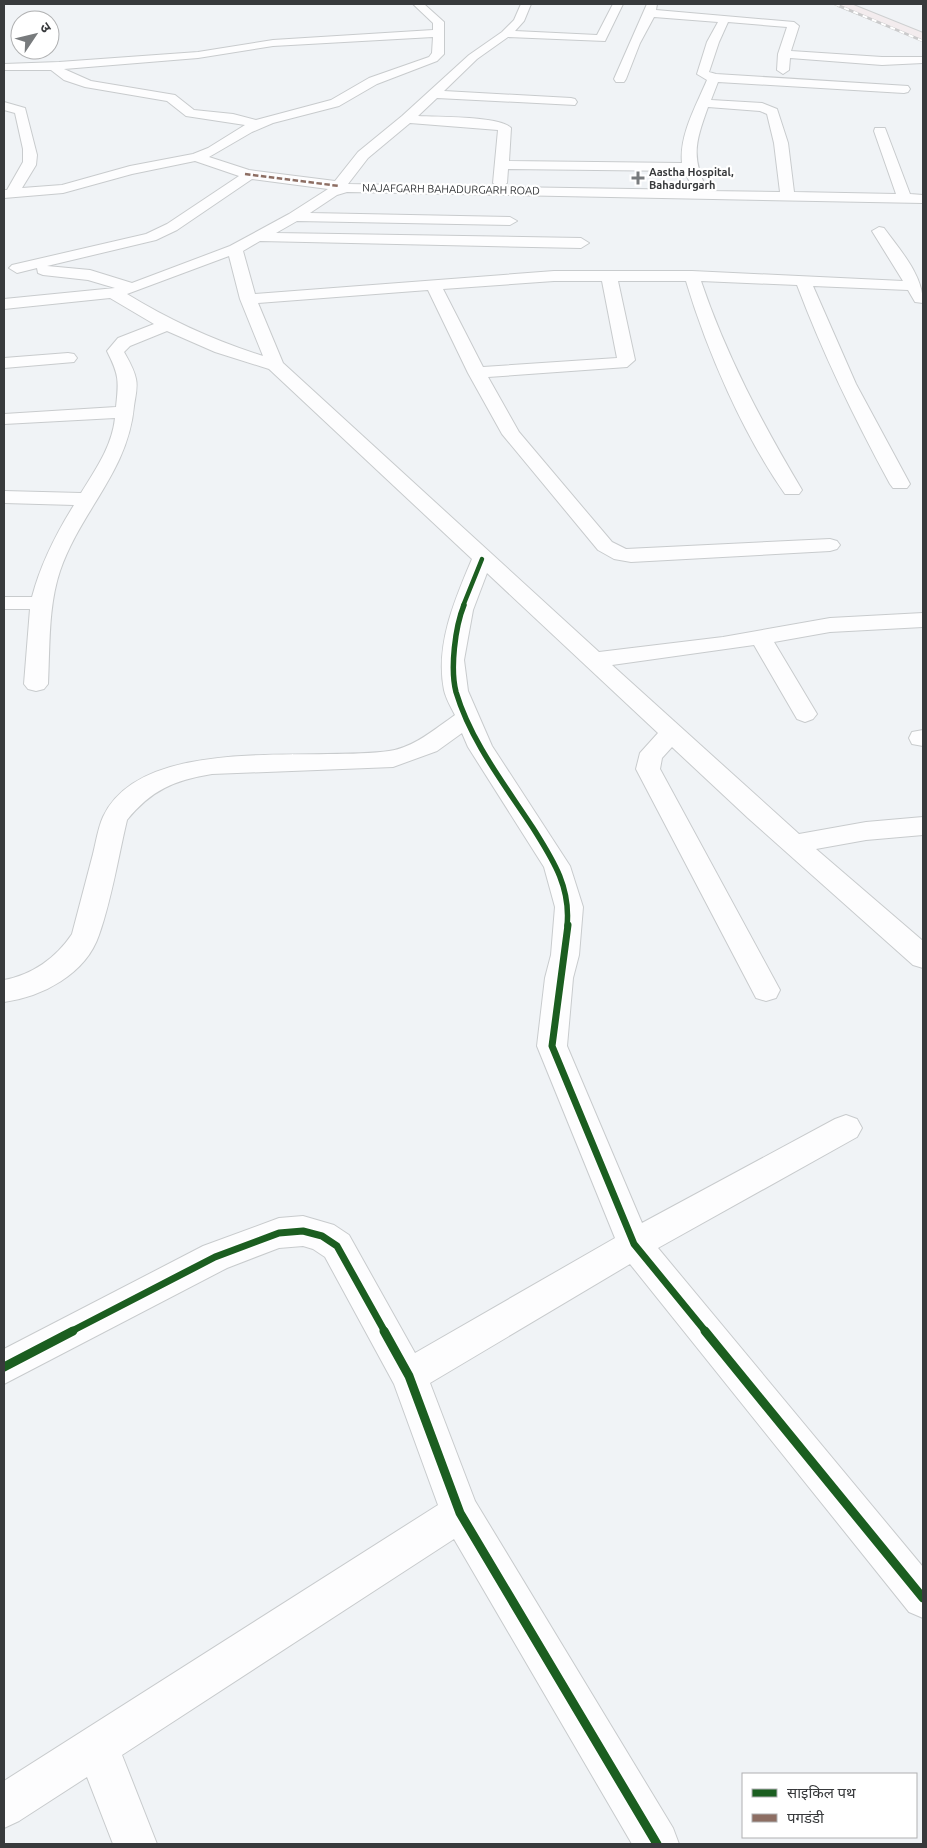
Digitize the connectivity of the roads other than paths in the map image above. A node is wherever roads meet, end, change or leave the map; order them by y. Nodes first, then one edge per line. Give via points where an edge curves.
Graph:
1 (418, 4) edge
2 (526, 4) edge
3 (618, 4) edge
4 (842, 4) edge
5 (866, 4) edge
6 (651, 9) edge
7 (725, 18) junction
8 (923, 28) edge
9 (438, 33) junction
10 (506, 34) junction
11 (923, 37) edge
12 (784, 54) junction
13 (923, 60) edge
14 (60, 66) junction
15 (4, 67) edge
16 (405, 69) junction
17 (783, 70) dead end
18 (452, 77) junction
19 (714, 78) junction
20 (620, 79) dead end
21 (904, 89) dead end
22 (432, 94) junction
23 (571, 102) dead end
24 (702, 103) junction
25 (4, 106) edge
26 (407, 120) junction
27 (258, 124) junction
28 (880, 131) dead end
29 (196, 157) junction
30 (501, 164) junction
31 (689, 167) junction
32 (245, 174) junction
33 (338, 188) junction
34 (500, 189) junction
35 (8, 193) edge
36 (702, 193) junction
37 (787, 195) junction
38 (904, 198) junction
39 (923, 199) edge
40 (294, 217) junction
41 (510, 221) dead end
42 (879, 231) dead end
43 (260, 237) junction
44 (581, 243) dead end
45 (235, 249) junction
46 (10, 267) edge
47 (609, 276) junction
48 (692, 276) junction
49 (803, 281) junction
50 (433, 284) junction
51 (914, 286) junction
52 (132, 288) junction
53 (113, 293) junction
54 (248, 298) junction
55 (923, 302) edge
56 (4, 304) edge
57 (167, 325) junction
58 (68, 358) dead end
59 (4, 363) edge
60 (275, 364) junction
61 (476, 373) junction
62 (124, 412) junction
63 (4, 419) edge
64 (900, 484) dead end
65 (792, 490) dead end
66 (4, 497) edge
67 (88, 498) junction
68 (830, 545) dead end
69 (482, 559) junction
70 (4, 603) edge
71 (41, 603) junction
72 (923, 620) edge
73 (760, 637) junction
74 (594, 660) junction
75 (36, 684) dead end
76 (805, 714) dead end
77 (466, 718) junction
78 (672, 733) junction
79 (923, 826) edge
80 (792, 844) junction
81 (923, 956) edge
82 (766, 990) dead end
83 (4, 991) edge
84 (846, 1128) dead end
85 (634, 1244) junction
86 (4, 1367) edge
87 (409, 1376) junction
88 (460, 1513) junction
89 (923, 1598) edge
90 (97, 1747) junction
91 (4, 1806) edge
92 (135, 1844) edge
93 (657, 1844) edge

1 - 9 street via 439,22
2 - 10 street via 519,21
3 - 10 street via 601,38
4 - 11 main road
5 - 8 main road
6 - 7 street
6 - 20 street
7 - 12 street via 792,25
7 - 19 street via 703,74
9 - 14 street via 273,43 213,53
9 - 16 street via 440,42 436,58
10 - 18 street via 473,57
12 - 13 street via 882,61
12 - 17 street
14 - 15 street
14 - 27 street via 56,69 68,77 89,84 164,96 177,101 190,113
16 - 18 street
16 - 27 street via 373,81 335,103
18 - 22 street
19 - 21 street
19 - 24 street
22 - 23 street
22 - 26 street
24 - 31 street
24 - 37 street via 762,107 773,112 781,142
25 - 35 street via 21,111 20,122 30,155 29,166
26 - 30 street via 505,128
26 - 33 street via 356,162
27 - 29 street via 213,151
28 - 38 street
29 - 32 street
29 - 35 street via 130,170 62,189
30 - 31 street
30 - 34 street
31 - 36 street
32 - 33 street
32 - 46 street via 247,177 172,227 151,237
33 - 34 street, NAJAFGARH BAHADURGARH ROAD
33 - 40 street, NAJAFGARH BAHADURGARH ROAD
34 - 36 street, NAJAFGARH BAHADURGARH ROAD
36 - 37 street, NAJAFGARH BAHADURGARH ROAD
37 - 38 street, NAJAFGARH BAHADURGARH ROAD
38 - 39 street, NAJAFGARH BAHADURGARH ROAD
40 - 41 street
40 - 43 street, NAJAFGARH BAHADURGARH ROAD
42 - 51 street
43 - 44 street
43 - 45 street, NAJAFGARH BAHADURGARH ROAD
45 - 52 street, NAJAFGARH BAHADURGARH ROAD
45 - 54 street
46 - 52 street via 90,275
47 - 48 street
47 - 50 street via 548,276
47 - 61 street via 626,360 611,364
48 - 49 street
48 - 65 street via 705,320 732,382
49 - 51 street
49 - 64 street via 861,413
50 - 54 street
50 - 61 street
51 - 55 street
52 - 53 street, NAJAFGARH BAHADURGARH ROAD
53 - 56 street, NAJAFGARH BAHADURGARH ROAD
53 - 57 street
54 - 60 street
57 - 60 street via 221,348
57 - 62 street via 124,342 114,351 126,370 128,382
58 - 59 street
60 - 69 street via 388,467
61 - 68 street via 511,434 605,546 614,552 631,556
62 - 63 street
62 - 67 street via 123,429 113,457
66 - 67 street
67 - 71 street via 61,544
69 - 74 street
69 - 77 street via 462,610 453,660 456,691
70 - 71 street
71 - 75 street
72 - 73 street via 830,625
73 - 74 street
73 - 76 street
74 - 78 street
77 - 83 street via 428,745 393,759 212,766 181,771 150,784 115,818 85,936 77,951 36,982
77 - 85 street via 480,747 557,866 569,907 552,1046
78 - 80 street
78 - 82 street via 650,755 648,769
79 - 80 street via 866,830
80 - 81 street
84 - 85 street
85 - 87 street
85 - 89 street
86 - 87 street via 215,1257 279,1233 303,1231 322,1236 337,1246
87 - 88 street
88 - 90 street
88 - 93 street
90 - 91 street
90 - 92 street

